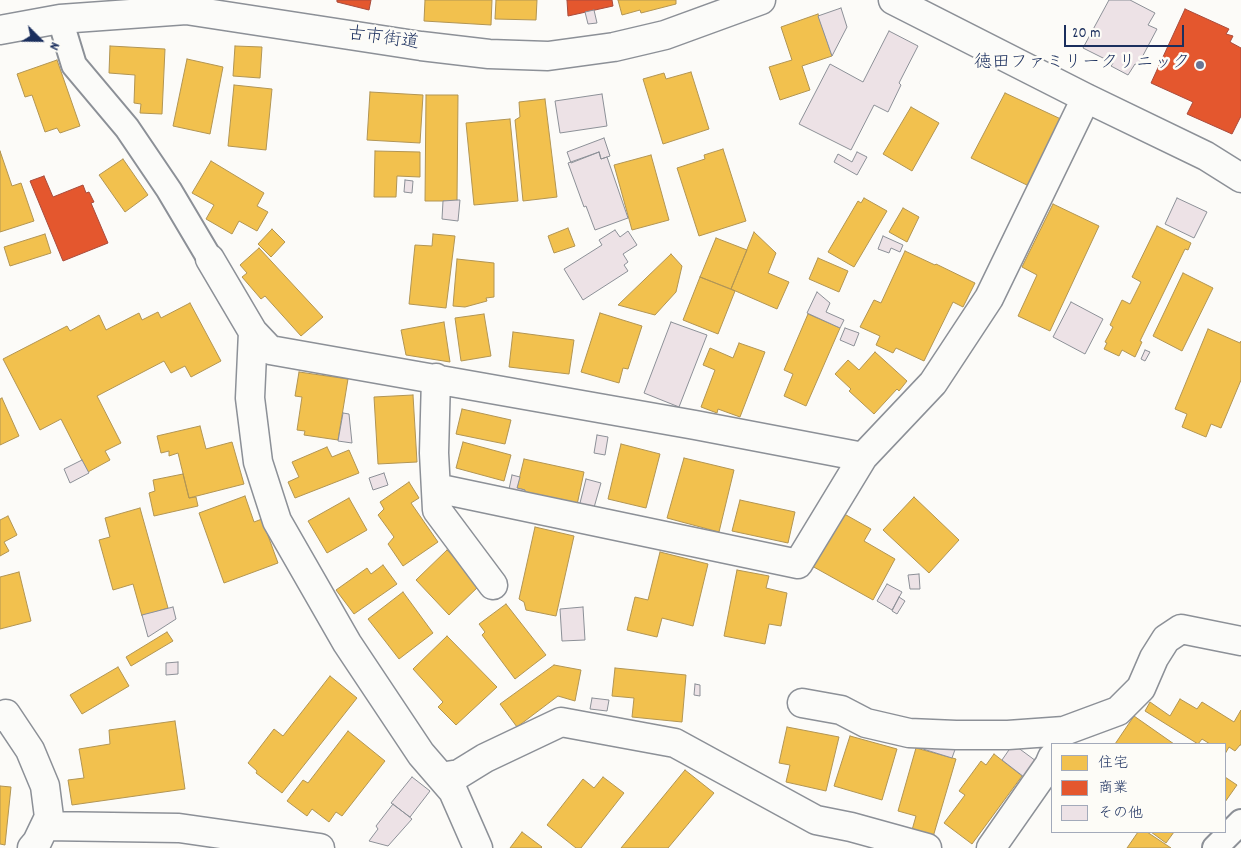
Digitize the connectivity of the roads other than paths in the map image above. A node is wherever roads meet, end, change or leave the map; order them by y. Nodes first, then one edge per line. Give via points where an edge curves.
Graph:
1 (762, 0) edge
2 (893, 0) edge
3 (60, 19) junction
4 (0, 30) edge
5 (1086, 98) junction
6 (1241, 178) edge
7 (210, 259) joint
8 (253, 332) junction
9 (436, 378) junction
10 (863, 457) junction
11 (436, 488) junction
12 (493, 586) dead end
13 (1241, 641) edge
14 (802, 703) dead end
15 (0, 717) edge
16 (1061, 737) edge
17 (1051, 760) edge
18 (441, 777) junction
19 (1241, 822) edge
20 (39, 837) edge
21 (320, 848) edge
22 (478, 848) edge
23 (927, 848) edge
24 (991, 848) edge
25 (1215, 848) edge

1 - 3 street, 古市街道 via 665,35 614,47 548,56 488,54 431,47 186,10
2 - 5 street
3 - 4 street, 古市街道
3 - 7 lane via 74,64 127,128
5 - 6 street via 1206,156
5 - 10 street via 989,298 933,383
7 - 8 street
8 - 9 street via 270,350
8 - 18 street via 250,398 258,462 277,521 347,643 421,754
9 - 10 street
9 - 11 street
10 - 11 street via 798,564
11 - 12 street via 437,510
13 - 16 street via 1181,629 1166,639 1141,688 1118,711
14 - 16 street via 841,710 866,723 909,733
15 - 20 street via 6,714 30,750 45,786 49,817
17 - 24 street
18 - 22 street via 453,792
18 - 23 street via 459,774 561,722 675,743 816,820
19 - 25 lane
20 - 21 street via 179,828

